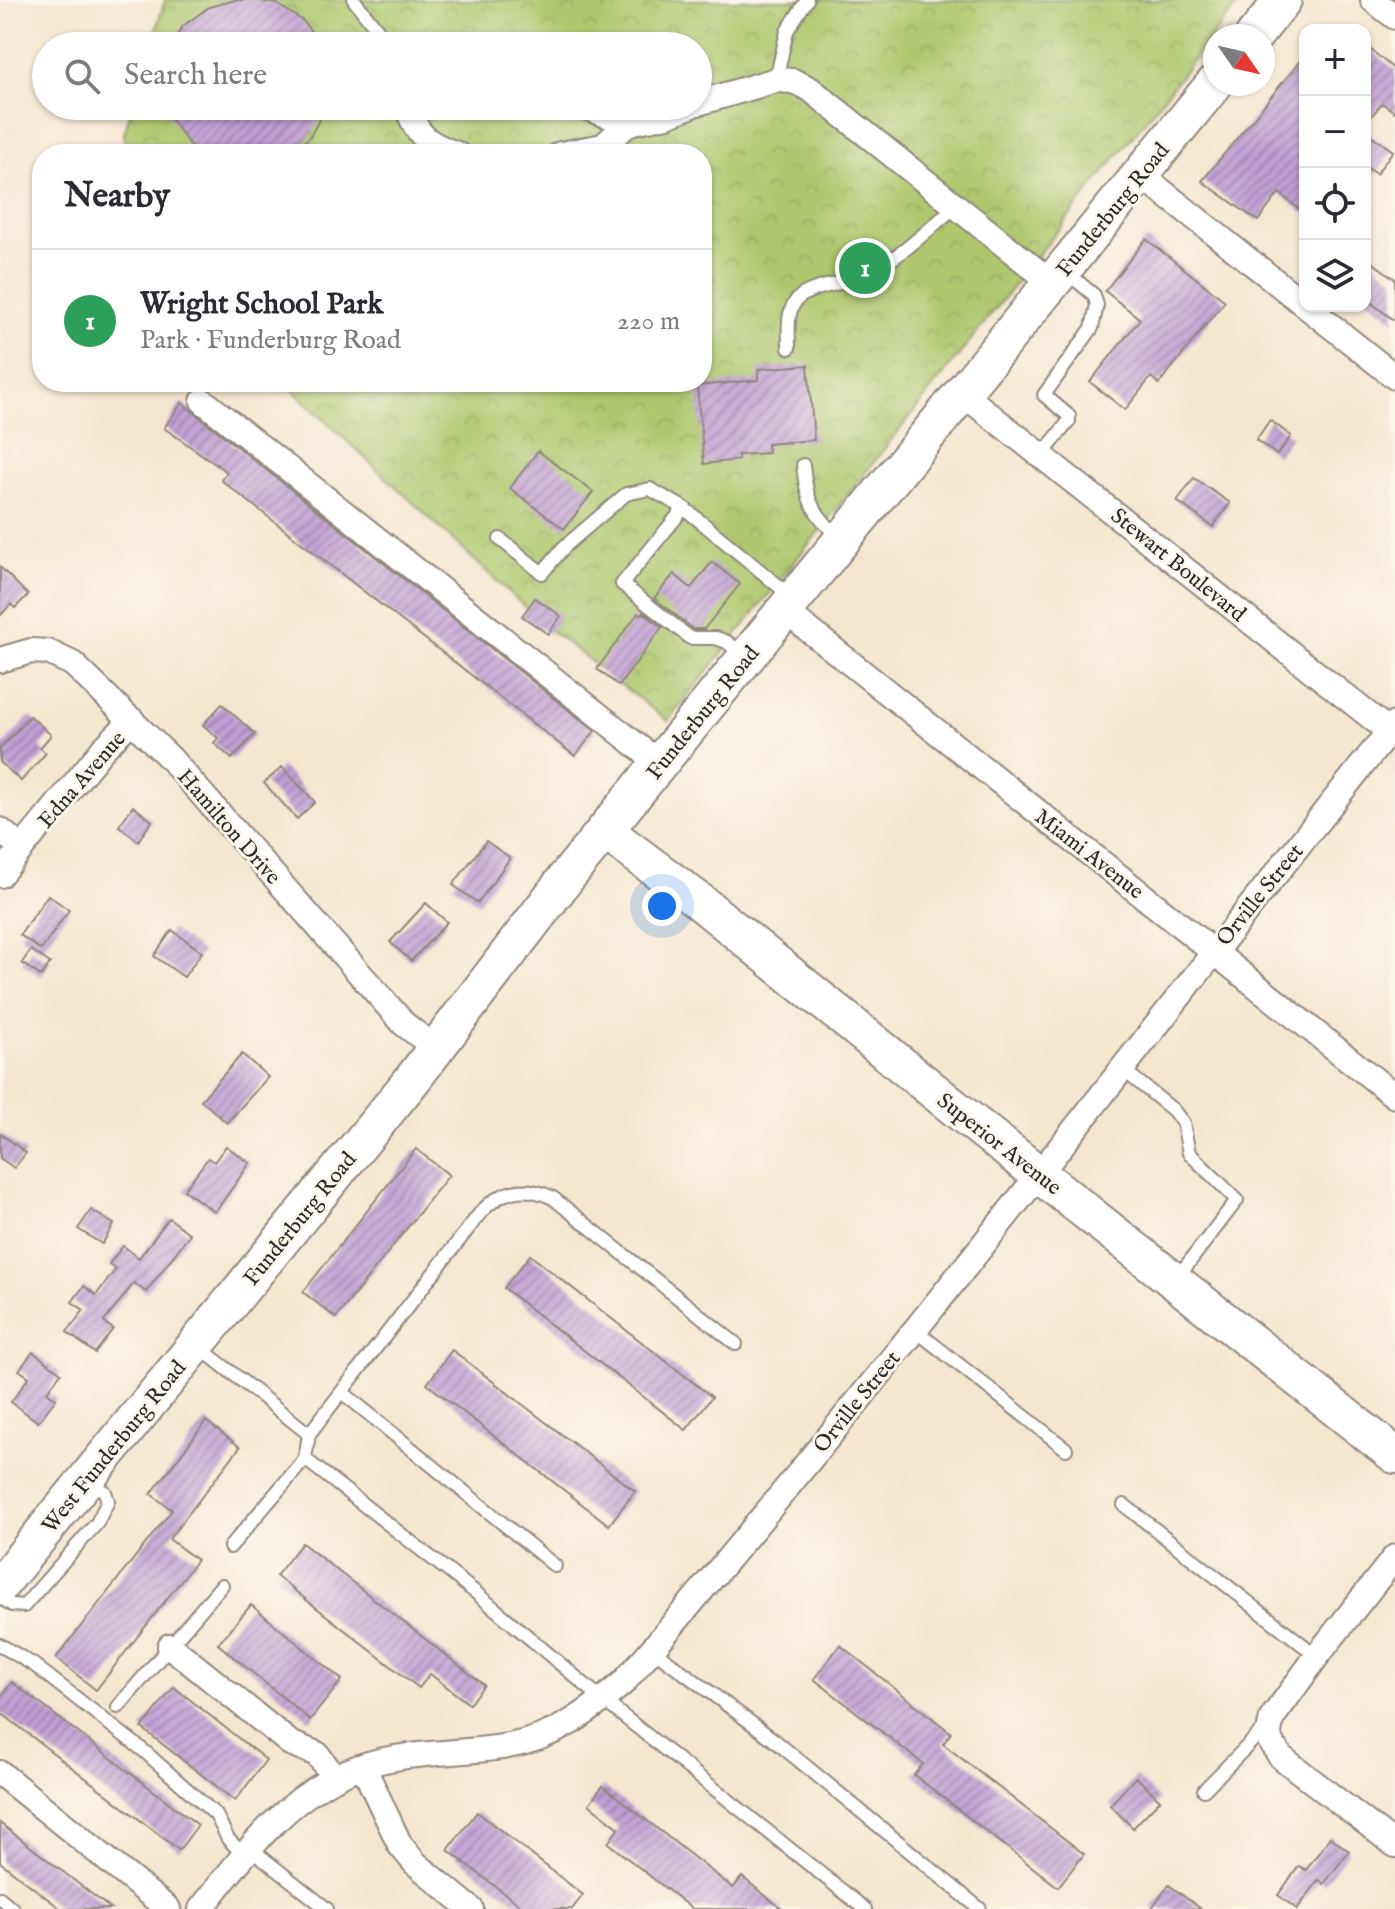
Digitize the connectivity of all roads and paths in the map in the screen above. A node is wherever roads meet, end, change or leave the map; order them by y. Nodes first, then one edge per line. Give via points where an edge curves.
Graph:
1 (354, 0) edge
2 (807, 0) edge
3 (1283, 0) edge
4 (1373, 0) edge
5 (1395, 17) edge
6 (1264, 24) edge
7 (379, 32) edge
8 (776, 80) junction
9 (1204, 96) edge
10 (712, 99) edge
11 (412, 120) edge
12 (621, 120) edge
13 (643, 120) edge
14 (629, 123) junction
15 (432, 144) edge
16 (605, 144) edge
17 (1140, 174) junction
18 (955, 207) junction
19 (1057, 276) junction
20 (1299, 300) edge
21 (1314, 312) edge
22 (789, 348) dead end
23 (1395, 377) edge
24 (962, 393) junction
25 (203, 401) dead end
26 (1042, 455) junction
27 (803, 465) dead end
28 (684, 508) junction
29 (500, 539) dead end
30 (841, 541) junction
31 (790, 605) junction
32 (747, 658) junction
33 (0, 660) edge
34 (132, 720) junction
35 (1393, 731) edge
36 (660, 764) junction
37 (0, 830) edge
38 (605, 831) junction
39 (22, 848) junction
40 (0, 875) edge
41 (1214, 952) junction
42 (435, 1048) junction
43 (1121, 1068) junction
44 (1395, 1096) edge
45 (1038, 1172) junction
46 (1175, 1280) junction
47 (914, 1329) junction
48 (736, 1344) dead end
49 (196, 1345) junction
50 (342, 1392) junction
51 (309, 1434) junction
52 (1066, 1449) dead end
53 (1395, 1455) edge
54 (305, 1459) junction
55 (1124, 1505) dead end
56 (230, 1547) dead end
57 (1395, 1557) edge
58 (555, 1566) dead end
59 (3, 1577) edge
60 (222, 1585) dead end
61 (0, 1645) edge
62 (170, 1646) junction
63 (652, 1649) junction
64 (1317, 1656) junction
65 (603, 1700) junction
66 (118, 1707) dead end
67 (1270, 1723) junction
68 (363, 1766) junction
69 (0, 1773) edge
70 (335, 1778) junction
71 (1204, 1790) dead end
72 (1395, 1845) edge
73 (247, 1851) junction
74 (0, 1898) edge
75 (13, 1909) edge
76 (168, 1909) edge
77 (201, 1909) edge
78 (327, 1909) edge
79 (471, 1909) edge
80 (865, 1909) edge
81 (980, 1909) edge

1 - 7 lane
2 - 8 lane via 787,31
3 - 6 street
4 - 5 street
8 - 10 street
8 - 18 street via 810,89
9 - 17 street, Funderburg Road
11 - 15 street via 415,130
12 - 14 street
13 - 14 street
14 - 16 street
17 - 19 street, Funderburg Road
17 - 20 street
18 - 19 street
18 - 22 lane via 862,277 801,295 789,316
19 - 24 street, Funderburg Road
19 - 26 lane via 1094,295 1096,316 1044,395 1069,421
21 - 23 street
24 - 26 street, Stewart Boulevard
24 - 30 street, Funderburg Road
25 - 36 street
26 - 35 street, Stewart Boulevard
27 - 30 lane via 811,508
28 - 29 lane via 650,489 626,494 542,573
28 - 31 lane
28 - 32 lane via 622,584 690,638 716,638
30 - 31 street, Funderburg Road
31 - 32 street, Funderburg Road
31 - 41 street, Miami Avenue
32 - 36 street, Funderburg Road
33 - 34 street, Hamilton Drive via 31,651 65,658
34 - 39 street, Edna Avenue
34 - 42 street, Hamilton Drive via 404,1024
35 - 41 street, Orville Street
36 - 38 street, Funderburg Road
37 - 39 street
38 - 42 street, Funderburg Road
38 - 45 street, Superior Avenue
39 - 40 street, Edna Avenue
41 - 43 street, Orville Street
41 - 44 street, Miami Avenue
42 - 49 street, Funderburg Road
43 - 45 street, Orville Street
43 - 46 lane via 1173,1110 1183,1123 1189,1153 1237,1200
45 - 46 street, Superior Avenue
45 - 47 street, Orville Street
46 - 53 street, Superior Avenue
47 - 52 lane
47 - 63 street, Orville Street
48 - 50 lane via 553,1198 524,1189 491,1201 481,1212
49 - 51 lane
49 - 59 street, West Funderburg Road
50 - 51 lane
50 - 58 lane
51 - 54 lane
54 - 56 lane
54 - 65 lane
55 - 64 lane
57 - 64 street
60 - 62 lane
61 - 73 lane via 34,1665 144,1751 216,1815 228,1839
62 - 66 lane
62 - 70 street via 290,1743 317,1754
63 - 65 street, Orville Street
63 - 81 lane via 786,1749
64 - 67 street
65 - 68 street, Orville Street via 576,1721 530,1740 409,1754
65 - 80 lane
67 - 71 lane
67 - 72 street via 1270,1741 1281,1757
68 - 70 street, Orville Street
68 - 79 street via 400,1845
69 - 76 street
70 - 73 street, Orville Street via 282,1813
73 - 77 street, Orville Street
73 - 78 lane
74 - 75 lane

